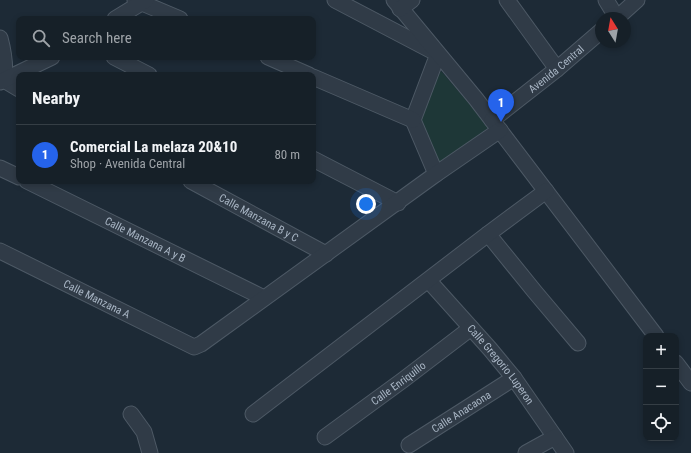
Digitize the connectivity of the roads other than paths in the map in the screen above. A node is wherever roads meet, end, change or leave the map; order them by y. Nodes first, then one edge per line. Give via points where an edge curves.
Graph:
1 (335, 0) edge
2 (506, 0) edge
3 (606, 0) edge
4 (637, 0) edge
5 (141, 1) edge
6 (402, 3) edge
7 (613, 12) edge
8 (624, 12) edge
9 (119, 16) edge
10 (174, 16) edge
11 (595, 36) edge
12 (0, 38) edge
13 (438, 54) junction
14 (46, 60) edge
15 (120, 60) edge
16 (275, 60) edge
17 (557, 69) junction
18 (21, 72) edge
19 (143, 72) edge
20 (302, 72) edge
21 (16, 74) edge
22 (316, 78) edge
23 (2, 81) edge
24 (16, 87) edge
25 (413, 120) junction
26 (496, 125) junction
27 (316, 161) edge
28 (0, 168) edge
29 (436, 174) junction
30 (16, 176) edge
31 (33, 184) edge
32 (197, 184) edge
33 (546, 191) junction
34 (398, 203) junction
35 (488, 234) junction
36 (0, 251) edge
37 (326, 254) junction
38 (429, 281) junction
39 (264, 298) junction
40 (471, 328) junction
41 (654, 333) edge
42 (578, 343) dead end
43 (194, 347) joint
44 (679, 367) edge
45 (514, 378) junction
46 (691, 382) edge
47 (132, 414) dead end
48 (253, 414) dead end
49 (325, 437) dead end
50 (555, 437) junction
51 (409, 445) dead end
52 (150, 453) edge
53 (526, 453) edge
54 (566, 453) edge

1 - 13 street
2 - 17 street
3 - 7 street
4 - 8 street
5 - 9 street
5 - 10 street
6 - 13 street
11 - 17 street, Avenida Central
12 - 23 street via 6,67
13 - 25 street
13 - 26 street
14 - 18 street
15 - 19 street
16 - 20 street
17 - 26 street, Avenida Central
21 - 23 street
22 - 25 street
23 - 24 street
25 - 29 street
26 - 29 street, Avenida Central
26 - 33 street
27 - 34 street
28 - 30 street
29 - 34 street, Avenida Central
31 - 39 street, Calle Manzana A y B
32 - 37 street, Calle Manzana B y C
33 - 35 street
33 - 41 street
34 - 37 street, Avenida Central
35 - 38 street
35 - 42 street
36 - 43 street, Calle Manzana A
37 - 39 street, Avenida Central
38 - 40 street, Calle Gregorio Luperon
38 - 48 street
39 - 43 street, Avenida Central
40 - 45 street, Calle Gregorio Luperon
40 - 49 street, Calle Enriquillo
44 - 46 street
45 - 50 street, Calle Gregorio Luperon
45 - 51 street, Calle Anacaona
47 - 52 street via 144,432
50 - 53 street
50 - 54 street, Calle Gregorio Luperon

